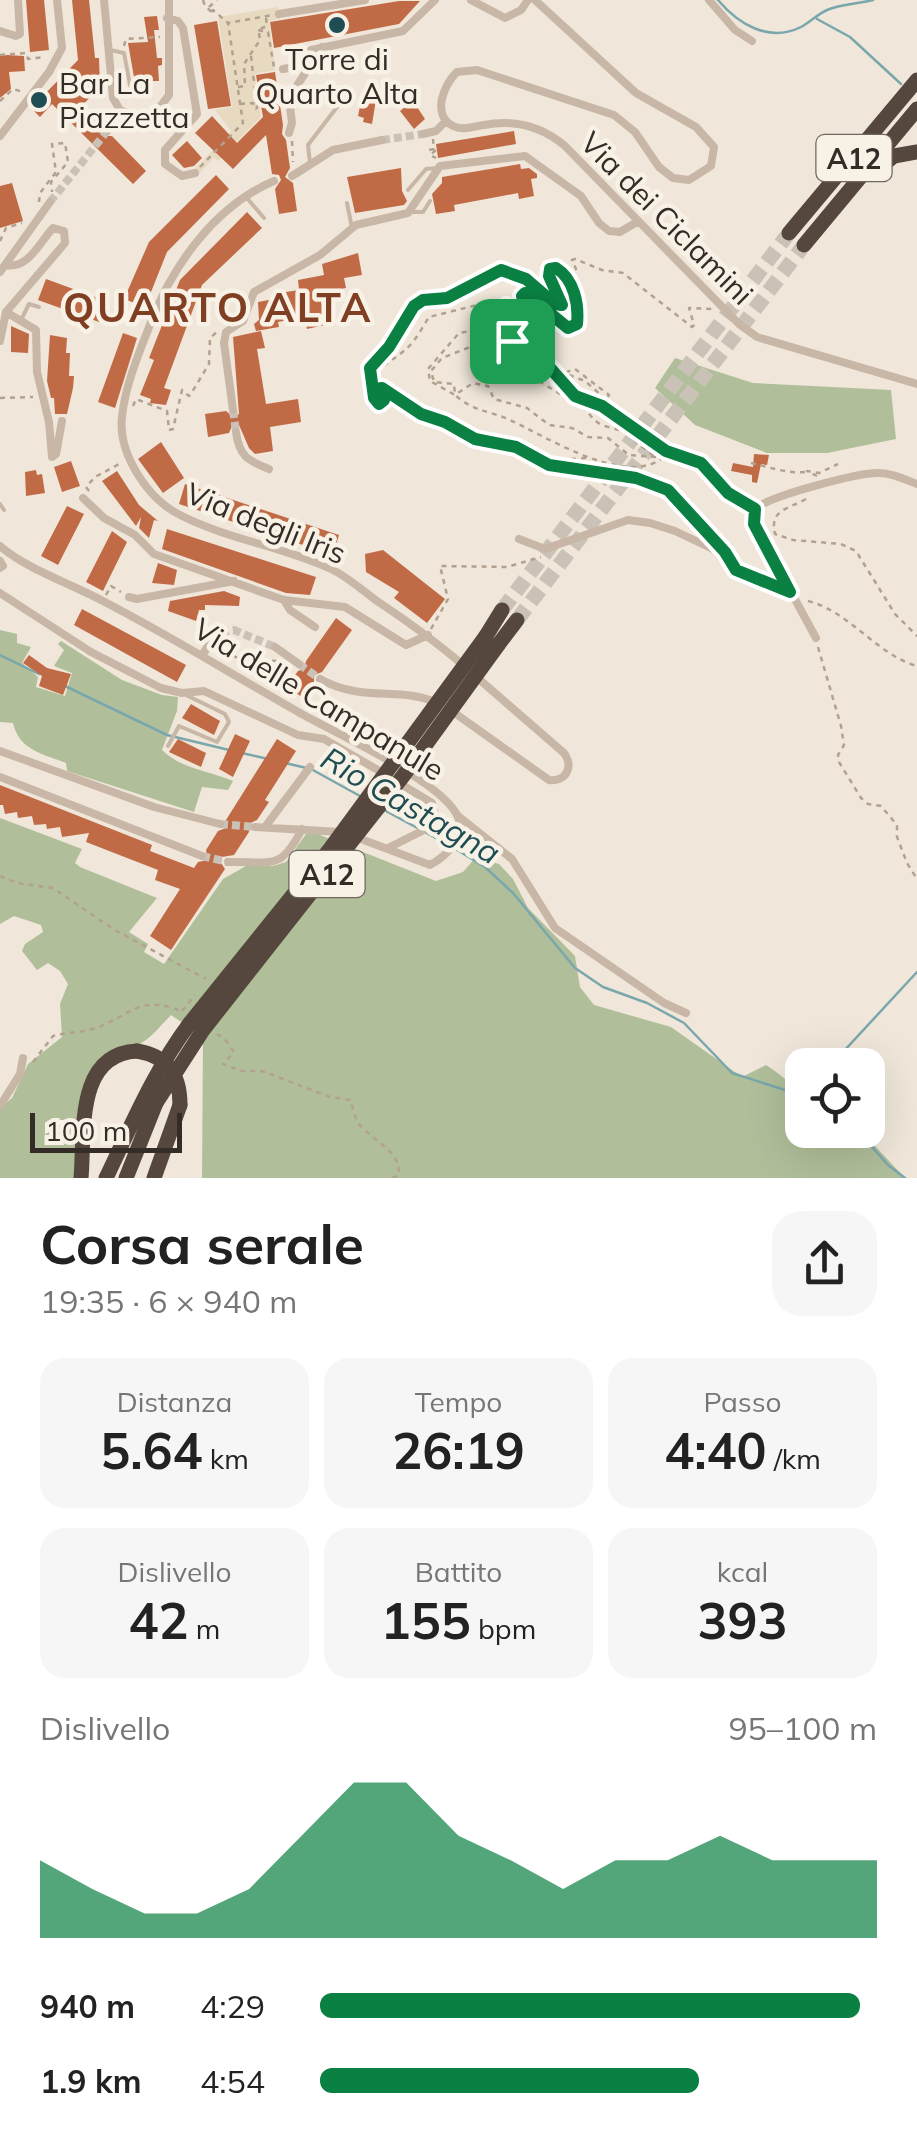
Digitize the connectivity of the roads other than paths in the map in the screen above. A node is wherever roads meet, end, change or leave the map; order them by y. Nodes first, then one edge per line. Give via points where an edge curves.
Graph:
1 (18, 0) edge
2 (57, 0) edge
3 (104, 0) edge
4 (169, 0) edge
5 (364, 0) edge
6 (435, 0) edge
7 (471, 0) edge
8 (532, 0) edge
9 (709, 0) edge
10 (279, 14) road end
11 (167, 18) junction
12 (0, 31) edge
13 (752, 41) dead end
14 (322, 48) junction
15 (110, 50) junction
16 (283, 69) road end
17 (917, 80) edge
18 (145, 82) dead end
19 (346, 94) dead end
20 (118, 106) junction
21 (917, 110) edge
22 (446, 121) junction
23 (108, 130) tunnel mouth
24 (289, 133) dead end
25 (428, 133) tunnel mouth
26 (0, 136) edge
27 (382, 140) tunnel mouth
28 (917, 152) edge
29 (310, 163) junction
30 (438, 168) junction
31 (198, 170) road end
32 (292, 176) dead end
33 (274, 181) dead end
34 (408, 190) dead end
35 (246, 197) junction
36 (52, 201) tunnel mouth
37 (430, 201) dead end
38 (840, 202) junction
39 (347, 204) dead end
40 (410, 211) junction
41 (264, 218) dead end
42 (637, 222) junction
43 (352, 228) junction
44 (789, 234) tunnel mouth
45 (804, 244) tunnel mouth
46 (2, 269) edge
47 (38, 307) dead end
48 (6, 312) junction
49 (20, 321) junction
50 (0, 341) edge
51 (917, 384) edge
52 (600, 406) road end
53 (233, 410) tunnel mouth
54 (62, 421) dead end
55 (236, 432) tunnel mouth
56 (269, 469) dead end
57 (917, 484) edge
58 (83, 498) dead end
59 (755, 509) junction
60 (519, 539) dead end
61 (0, 546) edge
62 (0, 560) edge
63 (0, 568) edge
64 (234, 581) junction
65 (790, 592) junction
66 (0, 593) edge
67 (128, 597) road end
68 (284, 600) junction
69 (502, 610) tunnel mouth
70 (517, 620) tunnel mouth
71 (315, 628) dead end
72 (222, 632) dead end
73 (428, 635) junction
74 (816, 638) road end
75 (492, 640) junction
76 (275, 647) tunnel mouth
77 (203, 654) junction
78 (300, 664) tunnel mouth
79 (320, 678) tunnel mouth
80 (182, 693) junction
81 (168, 746) dead end
82 (0, 751) edge
83 (310, 767) dead end
84 (0, 777) edge
85 (458, 816) junction
86 (220, 824) tunnel mouth
87 (255, 827) tunnel mouth
88 (266, 827) junction
89 (302, 829) junction
90 (388, 848) junction
91 (202, 856) tunnel mouth
92 (228, 862) tunnel mouth
93 (686, 1013) dead end
94 (23, 1058) road end
95 (156, 1103) junction
96 (0, 1106) edge
97 (108, 1175) edge
98 (81, 1178) edge
99 (126, 1178) edge
100 (137, 1178) edge
101 (154, 1178) edge

1 - 12 street via 21,30 16,36
2 - 26 street via 62,48
3 - 15 street
4 - 11 street
5 - 10 street
6 - 14 street via 403,31
7 - 8 street via 505,18
8 - 22 street, Via dei Ciclamini via 636,93 704,133 714,146 711,166 689,180 673,178 614,114 477,70 450,78 441,104
9 - 13 street
11 - 20 street via 166,102 144,116
11 - 31 street via 183,28 197,114 163,157 182,176
14 - 16 street
14 - 24 street via 289,98
15 - 18 lane via 124,52 131,90 140,91
15 - 20 street
17 - 44 highway, A12
19 - 29 lane via 308,145
20 - 23 street
21 - 38 highway, A12
22 - 25 street
22 - 42 street, Via dei Ciclamini via 466,128 514,122 547,134
27 - 29 street via 346,145
28 - 38 highway via 894,156
29 - 32 street
30 - 34 lane via 426,169
30 - 40 street
30 - 42 street via 525,156 581,196 609,231
33 - 35 street, Via degli Iris
35 - 41 lane
35 - 73 street, Via degli Iris via 187,252 166,284 124,402 122,432 130,458 162,504 182,517 337,572
36 - 46 street
37 - 40 lane via 422,212
38 - 45 highway, A12
39 - 43 lane
40 - 43 street
42 - 51 street, Via dei Ciclamini via 757,337
43 - 53 street via 320,255 254,292 242,321 226,332
46 - 48 street via 26,262 54,228 64,231 65,242
47 - 49 lane via 29,304
48 - 49 street
48 - 50 street
49 - 54 street via 36,330 52,457
52 - 59 street via 661,456 701,463 728,493
55 - 56 street via 244,457
57 - 59 street via 882,473 768,500
58 - 64 street, Via degli Iris via 154,554
59 - 65 street via 754,524
60 - 65 street via 545,548 628,520 675,531 736,570
61 - 77 street, Via delle Campanule
62 - 63 street
64 - 67 street
64 - 68 street, Via degli Iris
65 - 74 street
66 - 80 street via 119,667
68 - 71 street
68 - 73 street, Via degli Iris via 344,608 406,645
69 - 75 highway, A12
70 - 75 highway, A12
72 - 77 street
73 - 79 street, Via degli Iris via 564,753 564,777 554,781 538,774 464,717 430,700 368,695
75 - 95 highway, A12, bridge via 403,776 203,1030
75 - 97 highway, A12, bridge via 330,849 187,1017
76 - 78 street
77 - 85 street, Via delle Campanule via 416,777
80 - 81 lane via 229,722 217,742 180,726
80 - 90 street via 204,691 298,735 324,738 432,803 430,824
82 - 86 street
83 - 88 street, Via delle Campanule
84 - 91 street
85 - 90 street, Via delle Campanule via 453,846 430,865
85 - 93 street via 512,860 556,928
87 - 88 street, Via delle Campanule
88 - 89 street, Via delle Campanule
89 - 90 street, Via delle Campanule via 341,832
89 - 92 street via 282,859
94 - 96 street
95 - 99 highway, A12
95 - 100 highway
98 - 101 highway, bridge via 96,1070 115,1055 137,1050 170,1066 180,1090

